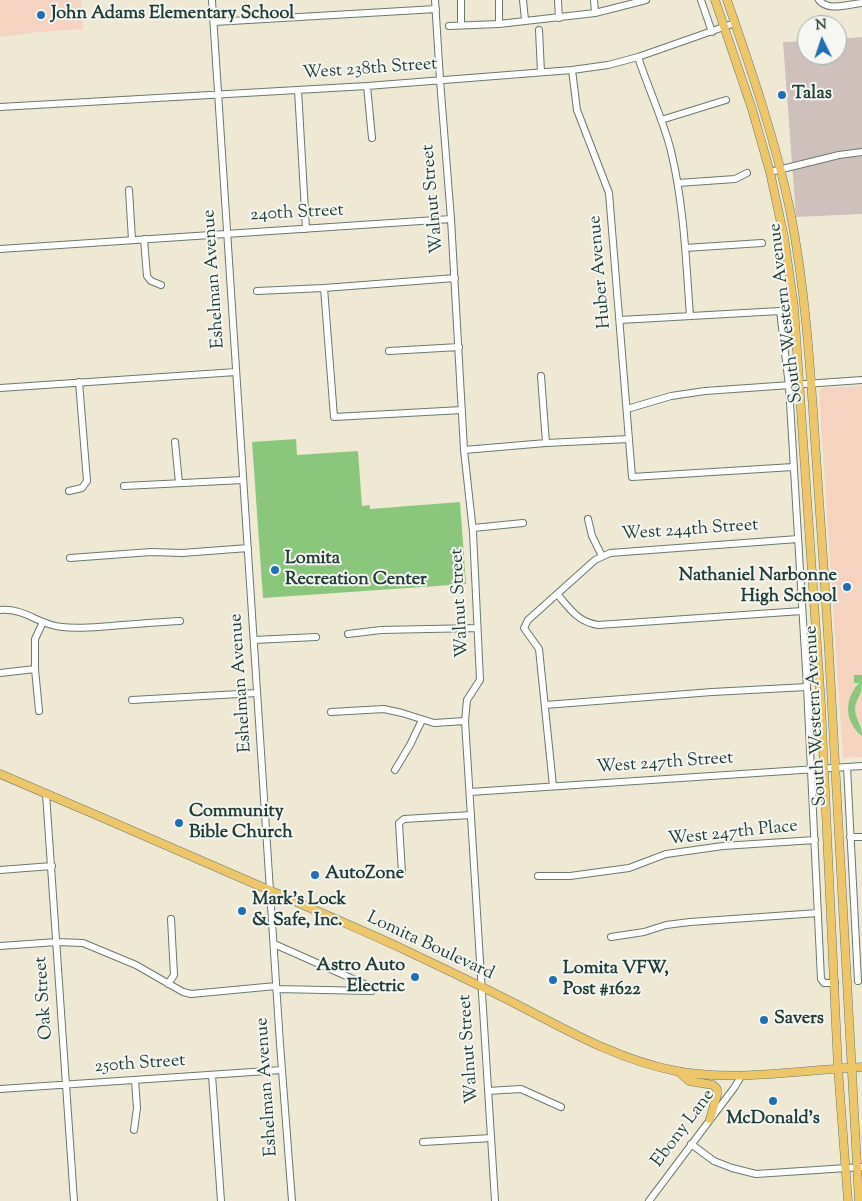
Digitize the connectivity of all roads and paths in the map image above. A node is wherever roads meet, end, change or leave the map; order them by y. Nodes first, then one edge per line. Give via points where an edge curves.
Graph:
1 (212, 0) edge
2 (435, 0) edge
3 (461, 0) edge
4 (498, 0) edge
5 (523, 0) edge
6 (558, 0) edge
7 (594, 0) edge
8 (646, 0) edge
9 (701, 0) edge
10 (715, 0) edge
11 (727, 0) edge
12 (819, 1) edge
13 (862, 3) edge
14 (436, 8) junction
15 (595, 13) junction
16 (559, 18) junction
17 (525, 20) junction
18 (214, 22) junction
19 (735, 23) junction
20 (499, 24) junction
21 (461, 25) junction
22 (449, 26) dead end
23 (724, 28) junction
24 (539, 30) dead end
25 (712, 32) junction
26 (638, 57) junction
27 (572, 70) junction
28 (541, 72) junction
29 (440, 80) junction
30 (367, 86) junction
31 (298, 90) junction
32 (218, 93) junction
33 (726, 100) dead end
34 (0, 107) edge
35 (660, 120) junction
36 (372, 138) dead end
37 (862, 152) edge
38 (780, 170) junction
39 (770, 172) junction
40 (747, 173) dead end
41 (678, 183) junction
42 (129, 190) dead end
43 (451, 218) junction
44 (306, 229) junction
45 (227, 233) junction
46 (144, 239) junction
47 (132, 240) junction
48 (762, 243) dead end
49 (686, 248) junction
50 (0, 249) edge
51 (455, 278) junction
52 (160, 285) dead end
53 (324, 288) junction
54 (258, 290) dead end
55 (690, 316) junction
56 (620, 320) junction
57 (459, 348) junction
58 (389, 351) dead end
59 (236, 372) junction
60 (542, 376) dead end
61 (862, 380) edge
62 (79, 382) junction
63 (812, 383) junction
64 (800, 384) junction
65 (789, 386) junction
66 (0, 388) edge
67 (626, 409) junction
68 (462, 410) junction
69 (628, 439) junction
70 (175, 442) dead end
71 (546, 443) junction
72 (464, 450) junction
73 (793, 467) junction
74 (243, 480) junction
75 (179, 483) junction
76 (124, 486) dead end
77 (69, 492) dead end
78 (588, 519) dead end
79 (523, 523) dead end
80 (473, 528) junction
81 (798, 539) junction
82 (248, 548) junction
83 (602, 556) junction
84 (70, 558) dead end
85 (558, 595) junction
86 (0, 610) edge
87 (802, 611) junction
88 (180, 621) dead end
89 (43, 622) junction
90 (477, 628) junction
91 (348, 634) dead end
92 (316, 637) dead end
93 (254, 640) junction
94 (35, 669) junction
95 (0, 673) edge
96 (807, 687) junction
97 (257, 693) junction
98 (132, 700) dead end
99 (545, 705) junction
100 (39, 711) dead end
101 (331, 712) dead end
102 (422, 720) junction
103 (465, 721) junction
104 (862, 766) edge
105 (847, 767) junction
106 (824, 768) junction
107 (835, 768) junction
108 (811, 769) junction
109 (394, 770) dead end
110 (0, 774) edge
111 (552, 786) junction
112 (470, 792) junction
113 (46, 794) junction
114 (471, 815) junction
115 (850, 837) junction
116 (862, 837) edge
117 (815, 840) junction
118 (52, 866) junction
119 (0, 870) edge
120 (402, 873) dead end
121 (538, 876) dead end
122 (270, 891) junction
123 (858, 910) edge
124 (818, 913) junction
125 (171, 919) dead end
126 (611, 937) dead end
127 (57, 942) junction
128 (274, 944) junction
129 (0, 946) edge
130 (860, 981) edge
131 (846, 982) junction
132 (835, 983) junction
133 (168, 984) junction
134 (481, 987) junction
135 (276, 988) junction
136 (851, 1067) junction
137 (862, 1067) edge
138 (838, 1068) junction
139 (282, 1070) junction
140 (678, 1071) junction
141 (212, 1075) junction
142 (742, 1075) junction
143 (135, 1080) junction
144 (66, 1084) junction
145 (0, 1089) edge
146 (488, 1091) junction
147 (561, 1107) dead end
148 (710, 1119) junction
149 (134, 1130) dead end
150 (491, 1138) junction
151 (423, 1142) dead end
152 (691, 1144) junction
153 (860, 1167) edge
154 (846, 1168) junction
155 (74, 1201) edge
156 (221, 1201) edge
157 (292, 1201) edge
158 (495, 1201) edge
159 (649, 1201) edge
160 (848, 1201) edge
161 (859, 1201) edge

1 - 18 street, Eshelman Avenue
2 - 14 street, Walnut Street
3 - 21 street
4 - 20 street
5 - 17 street
6 - 16 street
7 - 15 street
8 - 15 street
9 - 25 street
10 - 23 main road, South Western Avenue
11 - 19 main road, South Western Avenue
12 - 13 street via 832,7
14 - 18 street
14 - 29 street, Walnut Street
15 - 16 street
16 - 17 street
17 - 20 street
18 - 32 street, Eshelman Avenue
19 - 23 street, West 238th Street
19 - 38 main road, South Western Avenue
20 - 21 street
21 - 22 street
23 - 25 street, West 238th Street
23 - 39 main road, South Western Avenue
24 - 28 street
25 - 26 street, West 238th Street
26 - 27 street, West 238th Street
26 - 35 street
27 - 28 street, West 238th Street
27 - 56 street, Huber Avenue via 577,110 609,193
28 - 29 street, West 238th Street
29 - 30 street, West 238th Street
29 - 43 street, Walnut Street
30 - 31 street, West 238th Street
30 - 36 street
31 - 32 street, West 238th Street
31 - 44 street
32 - 34 street, West 238th Street
32 - 45 street, Eshelman Avenue
33 - 35 street
35 - 41 street via 671,149
37 - 38 street
38 - 39 street
38 - 63 main road, South Western Avenue via 804,295
39 - 64 main road, South Western Avenue via 789,271
40 - 41 street via 735,179
41 - 49 street
42 - 47 street
43 - 44 street, 240th Street
43 - 51 street, Walnut Street
44 - 45 street, 240th Street
45 - 46 street, 240th Street
45 - 59 street, Eshelman Avenue
46 - 47 street, 240th Street
46 - 52 street via 147,276 151,282
47 - 50 street, 240th Street
48 - 49 street
49 - 55 street
51 - 53 street
51 - 57 street, Walnut Street
53 - 54 street
53 - 68 street via 334,417
55 - 56 street
55 - 65 street, South Western Avenue via 780,312
56 - 67 street, Huber Avenue
57 - 58 street
57 - 68 street, Walnut Street
59 - 62 street
59 - 74 street, Eshelman Avenue
60 - 71 street
61 - 63 street
62 - 66 street
62 - 77 street via 87,481 82,488
63 - 64 street
63 - 107 main road, South Western Avenue
64 - 65 street
64 - 106 main road, South Western Avenue
65 - 67 street via 688,393
65 - 73 street, South Western Avenue
67 - 69 street, Huber Avenue
68 - 72 street, Walnut Street
69 - 71 street
69 - 73 street, Huber Avenue via 632,477
70 - 75 street
71 - 72 street
72 - 80 street, Walnut Street
73 - 81 street, South Western Avenue
74 - 75 street
74 - 82 street, Eshelman Avenue
75 - 76 street
78 - 83 street
79 - 80 street
80 - 90 street, Walnut Street
81 - 83 street, West 244th Street via 618,551
81 - 87 street, South Western Avenue
82 - 84 street
82 - 93 street, Eshelman Avenue
83 - 85 street, West 244th Street
85 - 87 street via 577,617 598,625
85 - 99 street, West 244th Street via 528,620 524,628 538,649
86 - 89 street via 20,611
87 - 96 street, South Western Avenue
88 - 89 street via 79,628
89 - 94 street via 35,639
90 - 91 street
90 - 103 street, Walnut Street via 480,680 467,700
92 - 93 street
93 - 97 street, Eshelman Avenue
94 - 95 street
94 - 100 street
96 - 99 street
96 - 108 street, South Western Avenue
97 - 98 street
97 - 122 street, Eshelman Avenue
99 - 111 street
101 - 102 street via 384,709
102 - 103 street via 434,724
102 - 109 street
103 - 112 street, Walnut Street
104 - 105 street, West 247th Street
105 - 107 street, West 247th Street
105 - 115 street, South Western Avenue
106 - 107 street, West 247th Street
106 - 108 street, West 247th Street
106 - 132 main road, South Western Avenue
107 - 131 main road, South Western Avenue
108 - 111 street, West 247th Street
108 - 117 street, South Western Avenue
110 - 113 main road, Lomita Boulevard
111 - 112 street, West 247th Street
112 - 114 street, Walnut Street
113 - 118 street, Oak Street
113 - 122 main road, Lomita Boulevard
114 - 120 street via 404,819 399,823
114 - 134 street, Walnut Street
115 - 116 street
115 - 123 street, South Western Avenue
117 - 121 street, West 247th Place via 723,846 666,854 629,868 570,876
117 - 124 street, South Western Avenue
118 - 119 street
118 - 127 street, Oak Street
122 - 128 street, Eshelman Avenue
122 - 134 main road, Lomita Boulevard
123 - 130 street, South Western Avenue
124 - 126 street via 690,922
124 - 132 street, South Western Avenue via 821,979 824,983
125 - 133 street via 174,975
127 - 129 street
127 - 133 street via 83,943 136,965
127 - 144 street, Oak Street
128 - 135 street, Eshelman Avenue
128 - 135 street via 373,990
130 - 131 street
131 - 136 main road, South Western Avenue
132 - 138 main road, South Western Avenue
133 - 135 street via 191,994
134 - 140 main road, Lomita Boulevard via 616,1054
134 - 146 street, Walnut Street
135 - 139 street, Eshelman Avenue
136 - 137 main road, Lomita Boulevard
136 - 138 main road, Lomita Boulevard
136 - 153 main road, South Western Avenue
138 - 142 main road, Lomita Boulevard
138 - 154 main road, South Western Avenue
139 - 141 street, 250th Street
139 - 157 street, Eshelman Avenue
140 - 142 main road, Lomita Boulevard
140 - 148 main road via 689,1081 713,1085 717,1089
141 - 143 street, 250th Street
141 - 156 street
142 - 148 street, Ebony Lane
143 - 144 street, 250th Street
143 - 149 street via 137,1108
144 - 145 street, 250th Street
144 - 155 street, Oak Street
146 - 147 street via 521,1089
146 - 150 street, Walnut Street
148 - 152 street, Ebony Lane
150 - 151 street
150 - 158 street, Walnut Street
152 - 154 street via 714,1161 756,1174
152 - 159 street, Ebony Lane
153 - 154 street
153 - 161 main road, South Western Avenue
154 - 160 main road, South Western Avenue

